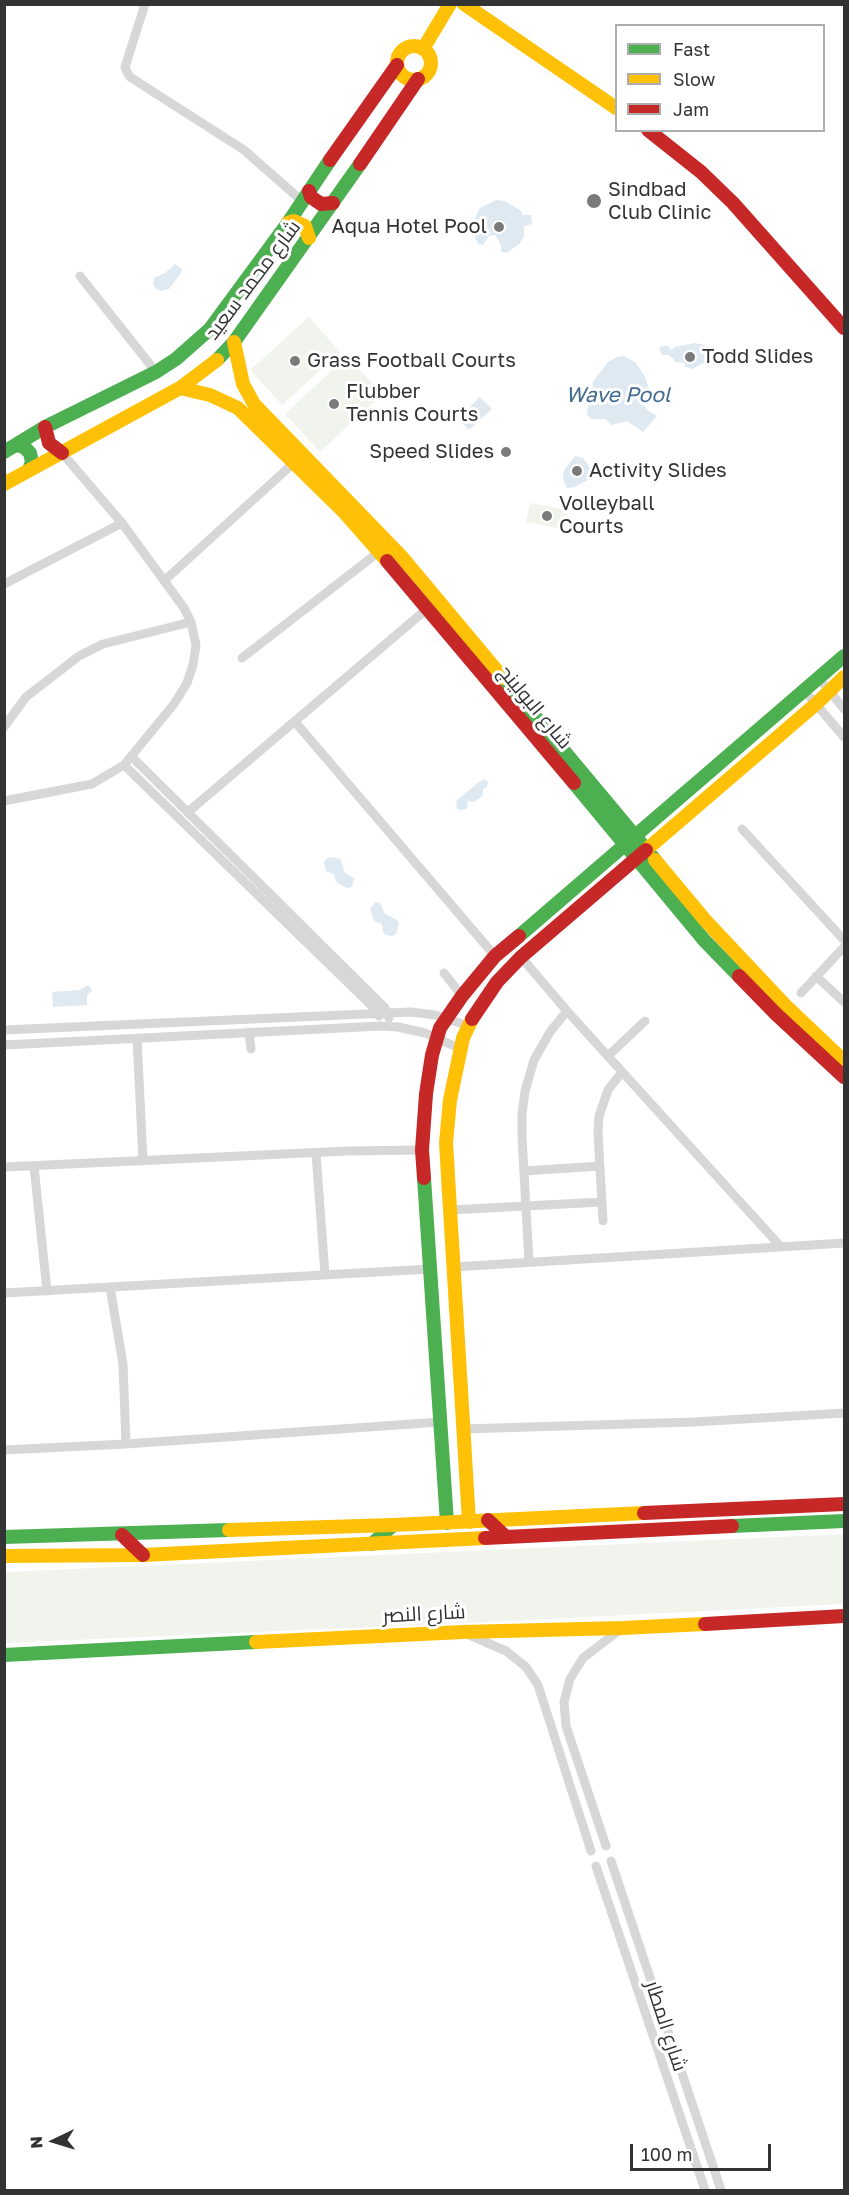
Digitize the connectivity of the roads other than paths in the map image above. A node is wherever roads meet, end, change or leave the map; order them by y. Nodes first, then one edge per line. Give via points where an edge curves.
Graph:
1 (145, 4) edge
2 (450, 4) edge
3 (464, 4) edge
4 (423, 49) junction
5 (397, 65) junction
6 (418, 79) junction
7 (615, 107) edge
8 (651, 132) edge
9 (306, 196) junction
10 (333, 203) junction
11 (288, 223) junction
12 (309, 238) junction
13 (80, 276) dead end
14 (844, 328) edge
15 (234, 342) junction
16 (156, 372) junction
17 (180, 388) junction
18 (45, 427) junction
19 (10, 448) edge
20 (62, 453) junction
21 (298, 459) junction
22 (29, 470) junction
23 (4, 484) edge
24 (122, 523) junction
25 (380, 551) junction
26 (165, 580) junction
27 (4, 584) edge
28 (428, 609) junction
29 (192, 622) junction
30 (844, 656) edge
31 (477, 657) junction
32 (242, 658) dead end
33 (493, 664) junction
34 (482, 673) junction
35 (844, 677) edge
36 (819, 678) junction
37 (804, 690) junction
38 (828, 691) junction
39 (816, 704) junction
40 (844, 709) edge
41 (296, 723) junction
42 (4, 727) edge
43 (844, 737) edge
44 (132, 756) junction
45 (124, 765) junction
46 (4, 801) edge
47 (189, 812) junction
48 (742, 829) dead end
49 (630, 842) junction
50 (640, 854) junction
51 (259, 881) junction
52 (252, 890) junction
53 (844, 940) edge
54 (844, 947) edge
55 (495, 956) junction
56 (521, 957) junction
57 (444, 973) dead end
58 (816, 976) junction
59 (801, 993) dead end
60 (462, 996) junction
61 (844, 1002) edge
62 (781, 1009) junction
63 (567, 1011) junction
64 (383, 1013) junction
65 (447, 1018) junction
66 (645, 1021) dead end
67 (386, 1026) junction
68 (469, 1026) junction
69 (4, 1030) edge
70 (249, 1032) junction
71 (438, 1037) junction
72 (136, 1038) junction
73 (4, 1045) edge
74 (251, 1049) dead end
75 (461, 1049) junction
76 (608, 1056) junction
77 (844, 1061) edge
78 (622, 1072) junction
79 (844, 1077) edge
80 (422, 1150) junction
81 (316, 1153) junction
82 (143, 1161) junction
83 (34, 1166) junction
84 (600, 1166) junction
85 (4, 1167) edge
86 (524, 1171) junction
87 (602, 1202) junction
88 (526, 1206) junction
89 (450, 1210) junction
90 (603, 1221) dead end
91 (844, 1243) edge
92 (781, 1247) junction
93 (529, 1262) junction
94 (454, 1267) junction
95 (430, 1269) junction
96 (326, 1275) junction
97 (110, 1287) junction
98 (47, 1291) junction
99 (4, 1293) edge
100 (844, 1413) edge
101 (440, 1422) junction
102 (464, 1429) junction
103 (126, 1444) junction
104 (4, 1450) edge
105 (467, 1492) junction
106 (445, 1494) junction
107 (844, 1504) edge
108 (488, 1520) junction
109 (844, 1521) edge
110 (469, 1522) junction
111 (447, 1523) junction
112 (393, 1525) junction
113 (122, 1535) junction
114 (4, 1537) edge
115 (506, 1537) junction
116 (372, 1544) junction
117 (143, 1555) junction
118 (4, 1556) edge
119 (844, 1616) edge
120 (622, 1628) junction
121 (463, 1632) junction
122 (4, 1655) edge
123 (586, 1786) junction
124 (573, 1791) junction
125 (606, 1846) dead end
126 (591, 1851) dead end
127 (611, 1861) dead end
128 (596, 1866) dead end
129 (634, 1929) junction
130 (619, 1935) junction
131 (705, 2190) edge
132 (721, 2190) edge

1 - 9 street via 125,67 130,76 244,150
2 - 4 street
3 - 7 street
4 - 5 street via 405,48
4 - 6 street via 430,66
5 - 6 street via 404,76
5 - 9 street, شارع محمد سعيد
6 - 10 street, شارع محمد سعيد
8 - 14 street via 733,203
9 - 10 street via 321,204
9 - 11 street, شارع محمد سعيد
10 - 12 street, شارع محمد سعيد
11 - 12 street via 300,222
11 - 16 street, شارع محمد سعيد via 210,329
12 - 15 street, شارع محمد سعيد
13 - 16 street
15 - 17 street, شارع محمد سعيد
15 - 21 street, شارع البولينج via 248,396
16 - 18 street, شارع محمد سعيد
17 - 20 street, شارع محمد سعيد
17 - 21 street, شارع البولينج via 210,395 238,408
18 - 19 street, شارع محمد سعيد
18 - 20 street via 49,443
19 - 22 street via 24,447 30,453
20 - 22 street, شارع محمد سعيد
20 - 24 street
21 - 25 street, شارع البولينج
21 - 26 street
21 - 31 street, شارع البولينج via 401,556
22 - 23 street, شارع محمد سعيد
24 - 26 street
24 - 27 street
25 - 28 street, شارع البولينج
25 - 32 street
26 - 29 street
28 - 31 street, شارع البولينج
28 - 41 street
29 - 42 street via 103,645 79,656 26,697
29 - 44 street via 196,645 187,683
30 - 36 street
31 - 33 street, شارع البولينج
31 - 34 street, شارع البولينج
33 - 34 street
33 - 49 street, شارع البولينج
34 - 49 street, شارع البولينج
35 - 38 street
36 - 37 street
36 - 38 street
37 - 39 street
37 - 49 street
38 - 39 street
38 - 40 street
39 - 43 street
39 - 50 street
41 - 47 street
41 - 55 street
44 - 45 street
44 - 47 street
45 - 46 street via 92,784
45 - 52 street
47 - 51 street
48 - 53 street
49 - 50 street, شارع البولينج
49 - 55 street
50 - 56 street
50 - 62 street, شارع البولينج via 704,940
51 - 52 street
51 - 64 street via 385,1008
52 - 64 street
54 - 58 street
55 - 60 street
56 - 63 street
56 - 68 street via 497,982
57 - 60 street
58 - 59 street
58 - 61 street
60 - 65 street
62 - 77 street, شارع البولينج
62 - 79 street, شارع البولينج
63 - 76 street
63 - 86 street via 534,1060 525,1091
64 - 65 street via 423,1013
64 - 67 street
64 - 69 street
65 - 68 street
65 - 71 street
66 - 76 street
67 - 70 street
67 - 71 street
68 - 75 street
70 - 72 street
70 - 74 street
71 - 75 street
71 - 80 street via 426,1094
72 - 73 street
72 - 82 street
75 - 89 street via 446,1143
76 - 78 street
78 - 84 street via 608,1090 599,1116
78 - 92 street
80 - 81 street
80 - 95 street
81 - 82 street
81 - 96 street
82 - 83 street
83 - 85 street
83 - 98 street
84 - 86 street
84 - 87 street
86 - 88 street
87 - 88 street
87 - 90 street
88 - 89 street
88 - 93 street
89 - 94 street
91 - 92 street
92 - 93 street
93 - 94 street
94 - 102 street
95 - 96 street
95 - 101 street
96 - 97 street
97 - 98 street
97 - 103 street via 123,1365
98 - 99 street
100 - 102 street
101 - 103 street
101 - 106 street
102 - 105 street
103 - 104 street
105 - 106 street via 456,1497
105 - 110 street
106 - 111 street
107 - 108 street
108 - 110 street
108 - 115 street
109 - 115 street
110 - 111 street
111 - 112 street
112 - 113 street
112 - 116 street
113 - 114 street
113 - 117 street
115 - 116 street
116 - 117 street
117 - 118 street
119 - 120 street, شارع النصر
120 - 121 street, شارع النصر
120 - 123 street via 583,1658 570,1679 564,1702 566,1726
121 - 122 street, شارع النصر
121 - 124 street via 506,1651 526,1667 538,1685
123 - 124 street
123 - 125 street
124 - 126 street
127 - 129 street, شارع المطار
128 - 130 street, شارع المطار
129 - 130 street
129 - 132 street, شارع المطار
130 - 131 street, شارع المطار

